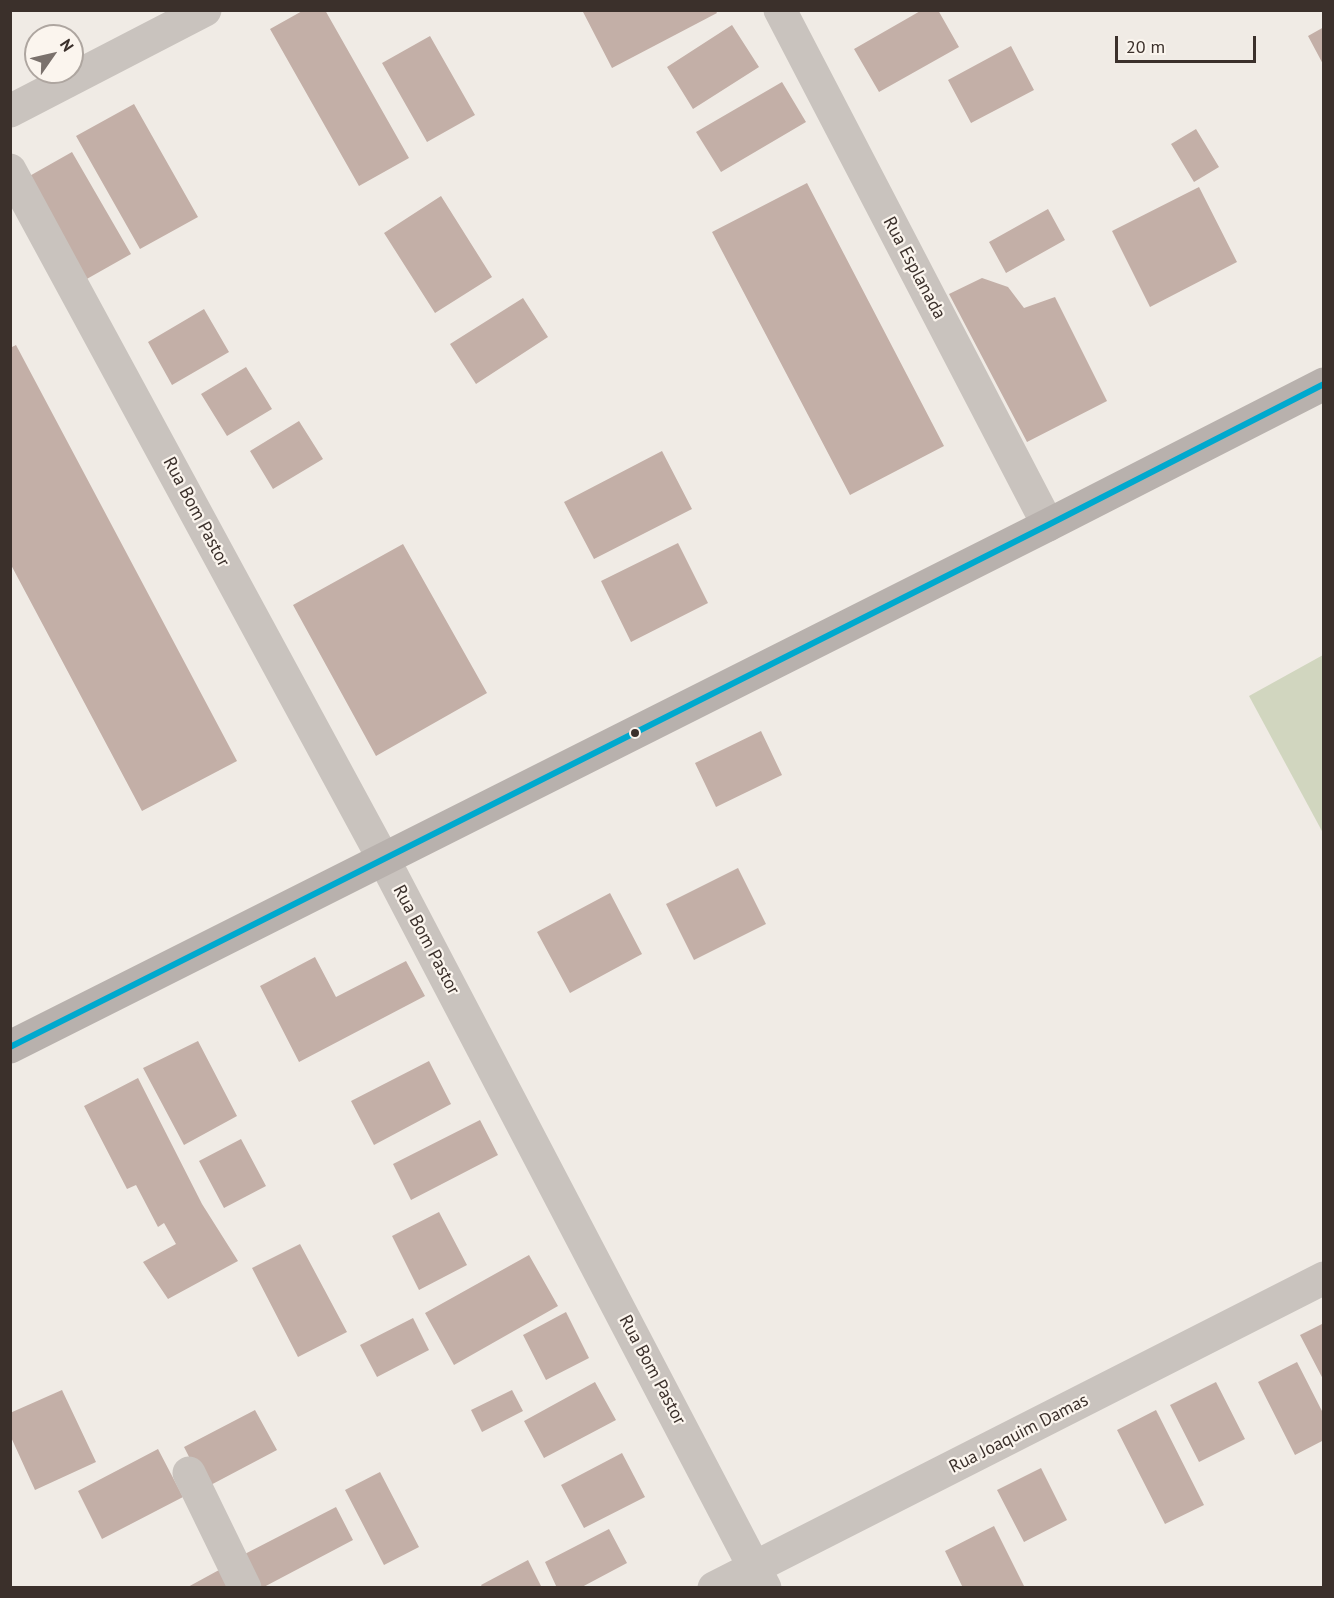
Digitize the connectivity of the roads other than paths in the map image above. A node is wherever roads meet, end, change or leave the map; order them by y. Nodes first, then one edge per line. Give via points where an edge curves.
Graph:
1 (205, 10) edge
2 (780, 10) edge
3 (10, 111) edge
4 (10, 170) edge
5 (1323, 384) edge
6 (1048, 525) junction
7 (384, 860) junction
8 (10, 1047) edge
9 (1323, 1278) edge
10 (189, 1473) dead end
11 (760, 1577) edge
12 (246, 1587) edge
13 (714, 1587) edge

1 - 3 street
2 - 6 street, Rua Esplanada
4 - 7 street, Rua Bom Pastor
5 - 6 main road
6 - 7 main road
7 - 8 main road
7 - 11 street, Rua Bom Pastor
9 - 11 street, Rua Joaquim Damas
10 - 12 street
11 - 13 street, Rua Joaquim Damas

